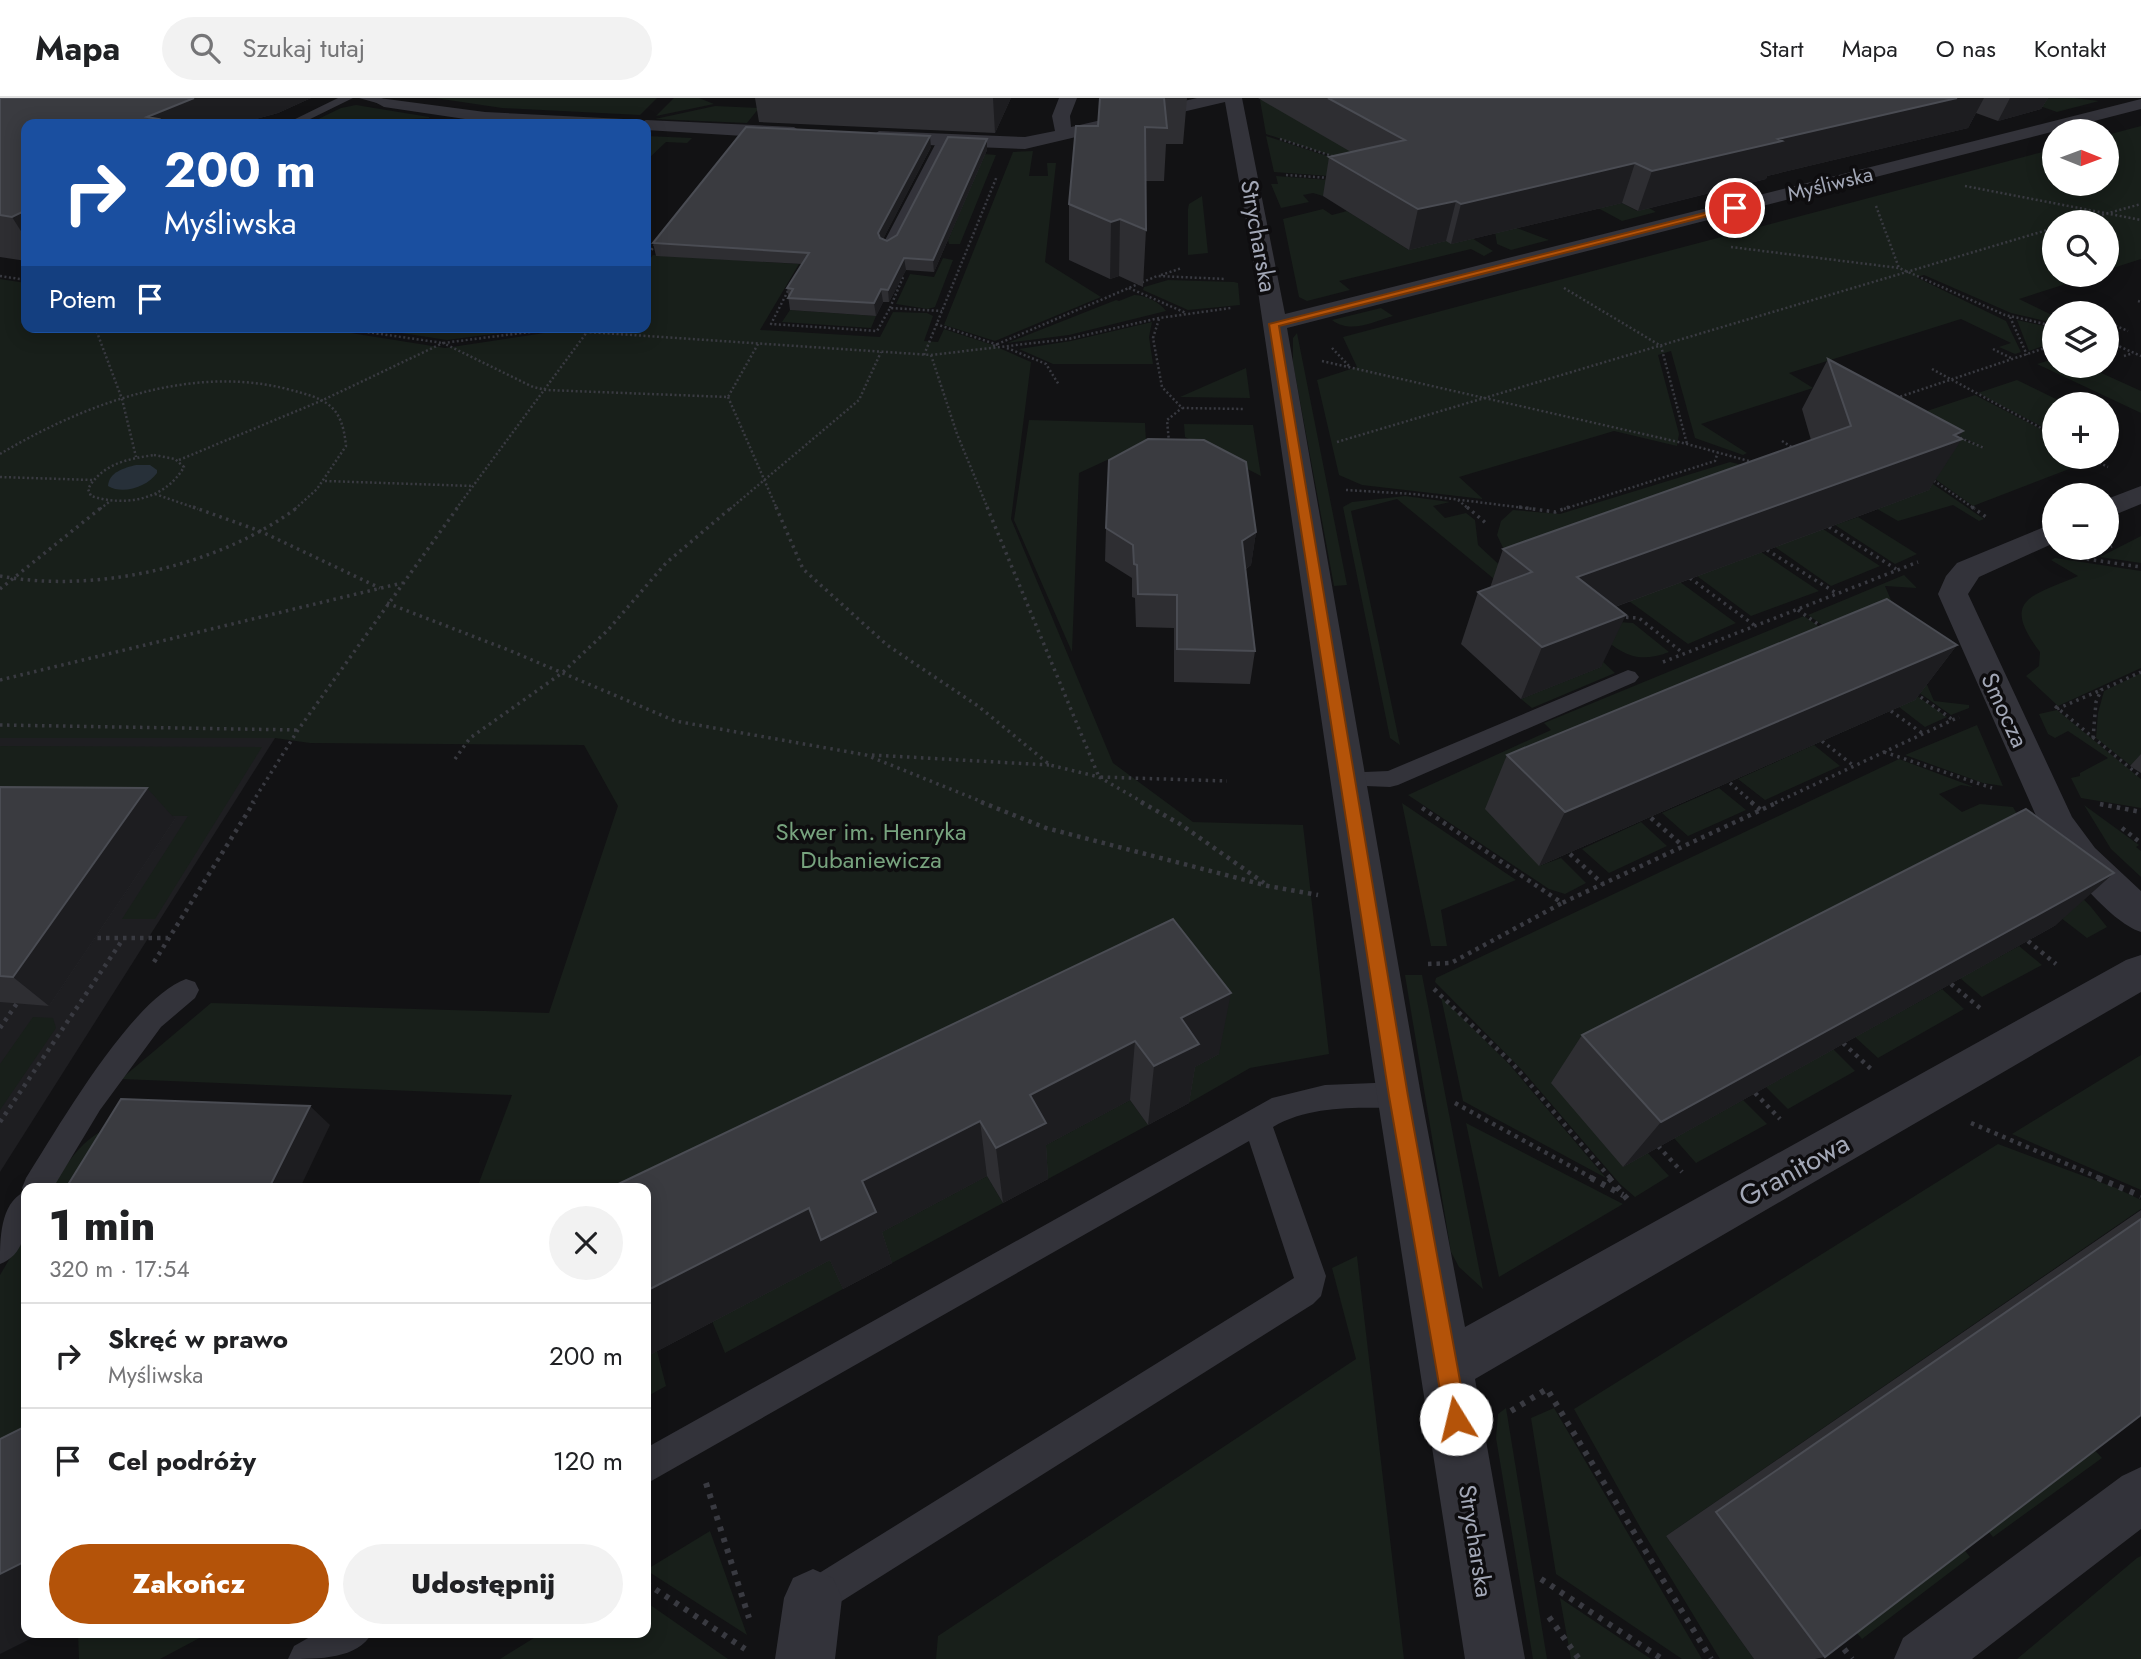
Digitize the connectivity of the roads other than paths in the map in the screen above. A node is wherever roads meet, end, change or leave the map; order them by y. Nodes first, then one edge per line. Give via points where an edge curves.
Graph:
1 (348, 98) edge
2 (365, 98) edge
3 (1068, 98) edge
4 (1220, 98) edge
5 (1233, 98) edge
6 (388, 100) edge
7 (2141, 104) edge
8 (302, 119) edge
9 (525, 119) edge
10 (651, 125) edge
11 (1985, 125) dead end
12 (818, 134) edge
13 (1066, 134) junction
14 (859, 136) edge
15 (2015, 136) junction
16 (943, 141) junction
17 (889, 246) edge
18 (1277, 341) junction
19 (2141, 494) edge
20 (2119, 504) edge
21 (2042, 550) edge
22 (1628, 677) road end
23 (1349, 779) junction
24 (2141, 916) edge
25 (2141, 972) edge
26 (186, 990) dead end
27 (1399, 1096) junction
28 (1257, 1121) junction
29 (40, 1183) edge
30 (21, 1214) edge
31 (0, 1249) edge
32 (1447, 1366) junction
33 (651, 1464) edge
34 (2141, 1495) edge
35 (813, 1598) joint
36 (344, 1638) edge
37 (307, 1659) edge
38 (805, 1659) edge
39 (1495, 1659) edge
40 (1924, 1659) edge

1 - 8 lane
2 - 6 lane
3 - 13 street via 1060,120
4 - 13 street
5 - 18 street, Strycharska
6 - 9 street
7 - 15 street, Myśliwska
10 - 12 street
11 - 15 street
13 - 16 street via 1010,144
14 - 16 street
15 - 18 street, Myśliwska via 1522,263
16 - 17 lane
18 - 23 street, Strycharska
19 - 20 street
21 - 24 street, Smocza via 1968,570 1953,594 2057,824 2082,858
22 - 23 lane via 1390,779
23 - 27 street, Strycharska
25 - 32 street, Granitowa
26 - 29 lane via 151,1019 90,1101
27 - 28 lane via 1311,1098
27 - 32 street, Strycharska
28 - 33 lane
28 - 35 lane via 1310,1285
30 - 31 lane
32 - 39 street, Strycharska
34 - 40 street
35 - 38 street
36 - 37 lane

